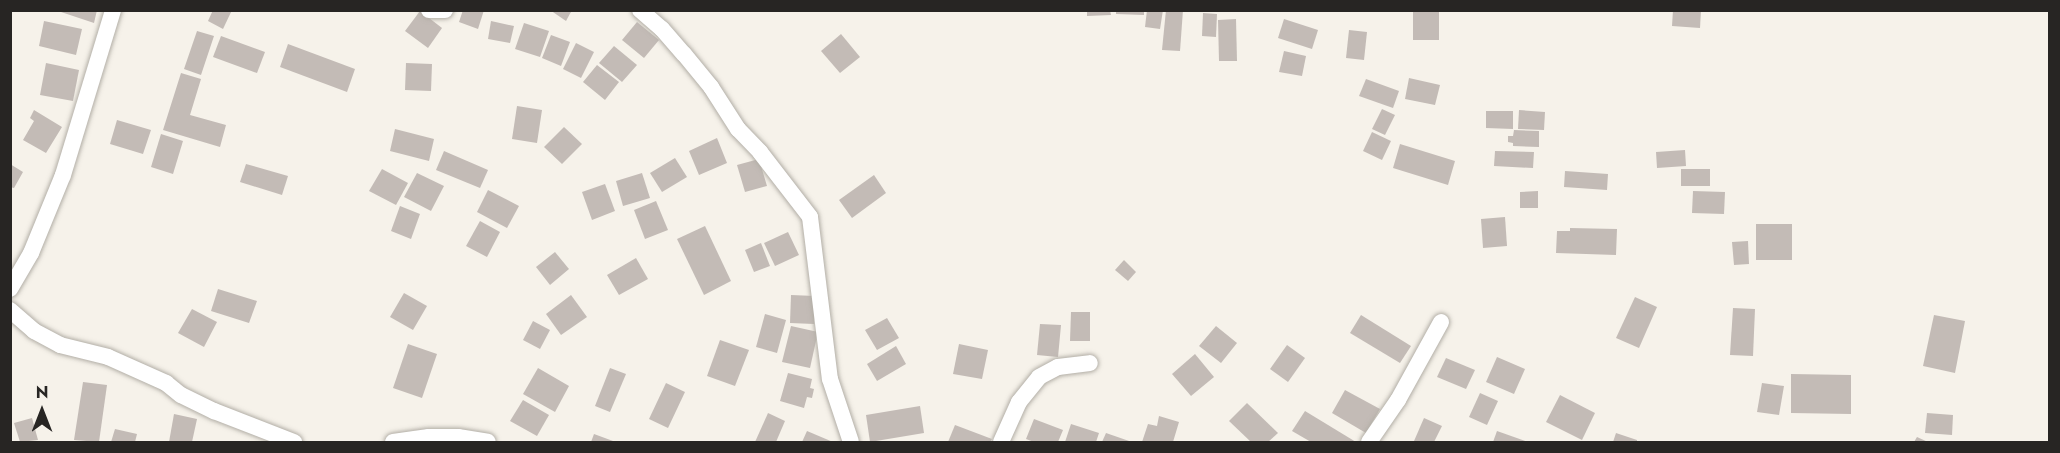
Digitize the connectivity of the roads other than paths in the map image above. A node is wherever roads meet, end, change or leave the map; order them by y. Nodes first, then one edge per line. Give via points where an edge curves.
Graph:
1 (113, 10) edge
2 (429, 10) edge
3 (445, 10) edge
4 (640, 10) edge
5 (10, 289) edge
6 (10, 310) edge
7 (1441, 322) dead end
8 (1090, 363) dead end
9 (294, 442) edge
10 (393, 442) edge
11 (488, 442) edge
12 (851, 442) edge
13 (1001, 442) edge
14 (1369, 442) edge

1 - 5 street via 63,175 31,253
2 - 3 street
4 - 12 street via 690,62 738,129 810,217 830,379
6 - 9 street via 34,331 60,345 108,357 166,383 214,411
7 - 14 street via 1398,400
8 - 13 street via 1058,367 1039,377 1019,402
10 - 11 street via 429,437

